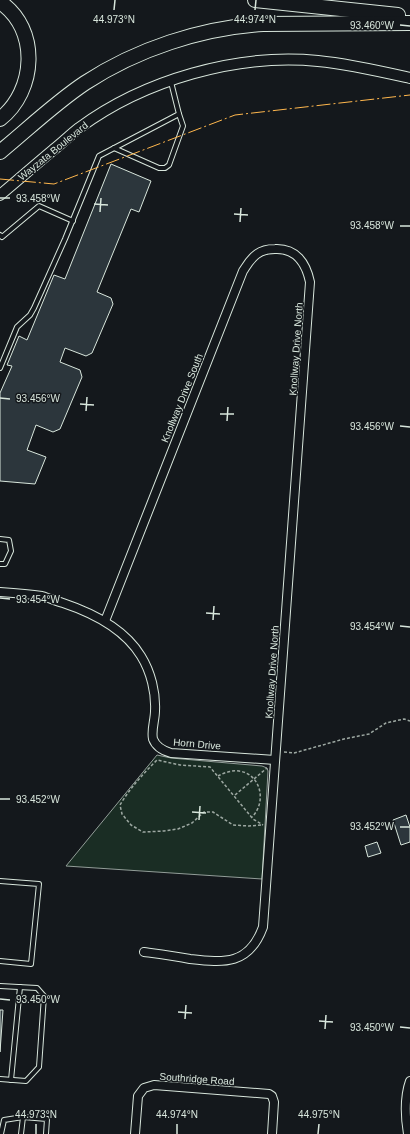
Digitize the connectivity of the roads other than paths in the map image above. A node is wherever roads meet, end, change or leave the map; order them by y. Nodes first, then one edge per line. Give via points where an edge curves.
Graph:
1 (255, 0) edge
2 (0, 2) edge
3 (410, 16) edge
4 (410, 23) edge
5 (410, 78) edge
6 (171, 81) junction
7 (179, 114) junction
8 (0, 119) edge
9 (114, 148) junction
10 (0, 152) edge
11 (0, 195) edge
12 (73, 221) junction
13 (0, 235) edge
14 (310, 282) joint
15 (0, 368) edge
16 (0, 539) edge
17 (0, 564) edge
18 (0, 592) edge
19 (105, 621) junction
20 (275, 756) junction
21 (0, 881) edge
22 (144, 952) dead end
23 (0, 962) edge
24 (0, 986) edge
25 (20, 987) junction
26 (0, 1079) edge
27 (11, 1080) junction
28 (410, 1081) edge
29 (23, 1117) junction
30 (1, 1134) edge
31 (21, 1134) edge
32 (46, 1134) edge
33 (135, 1134) edge
34 (272, 1134) edge
35 (408, 1134) edge

1 - 3 highway
2 - 8 highway via 12,12 22,26 28,43 29,60 19,98
4 - 10 highway via 244,25 186,37 126,60 86,82
5 - 6 street, Wayzata Boulevard via 354,66 283,60 221,67
6 - 7 lane
6 - 11 street, Wayzata Boulevard via 112,107 78,128
7 - 9 lane
7 - 9 lane via 183,126 169,165 165,168 159,168
9 - 12 lane via 99,156
12 - 13 lane via 39,206 2,237
12 - 15 lane via 32,312 17,327
14 - 19 street, Knollway Drive South via 308,271 299,258 281,249 269,249 258,253 243,271
14 - 20 street, Knollway Drive North
16 - 17 lane via 9,540 11,551 5,564
18 - 19 street, Horn Drive via 43,596
19 - 20 street, Horn Drive via 133,645 148,669 154,696 153,731 157,746 171,753
20 - 22 street, Knollway Drive North via 263,927 260,937 244,955 223,962
21 - 23 lane via 39,884 31,964
24 - 25 lane
25 - 27 lane
25 - 27 lane via 37,988 44,996 39,1067 26,1081
26 - 27 lane
28 - 35 street via 406,1102
29 - 30 lane via 4,1120
29 - 31 lane
29 - 32 lane via 47,1119
33 - 34 street, Southridge Road via 138,1096 144,1088 154,1085 268,1094 274,1102

